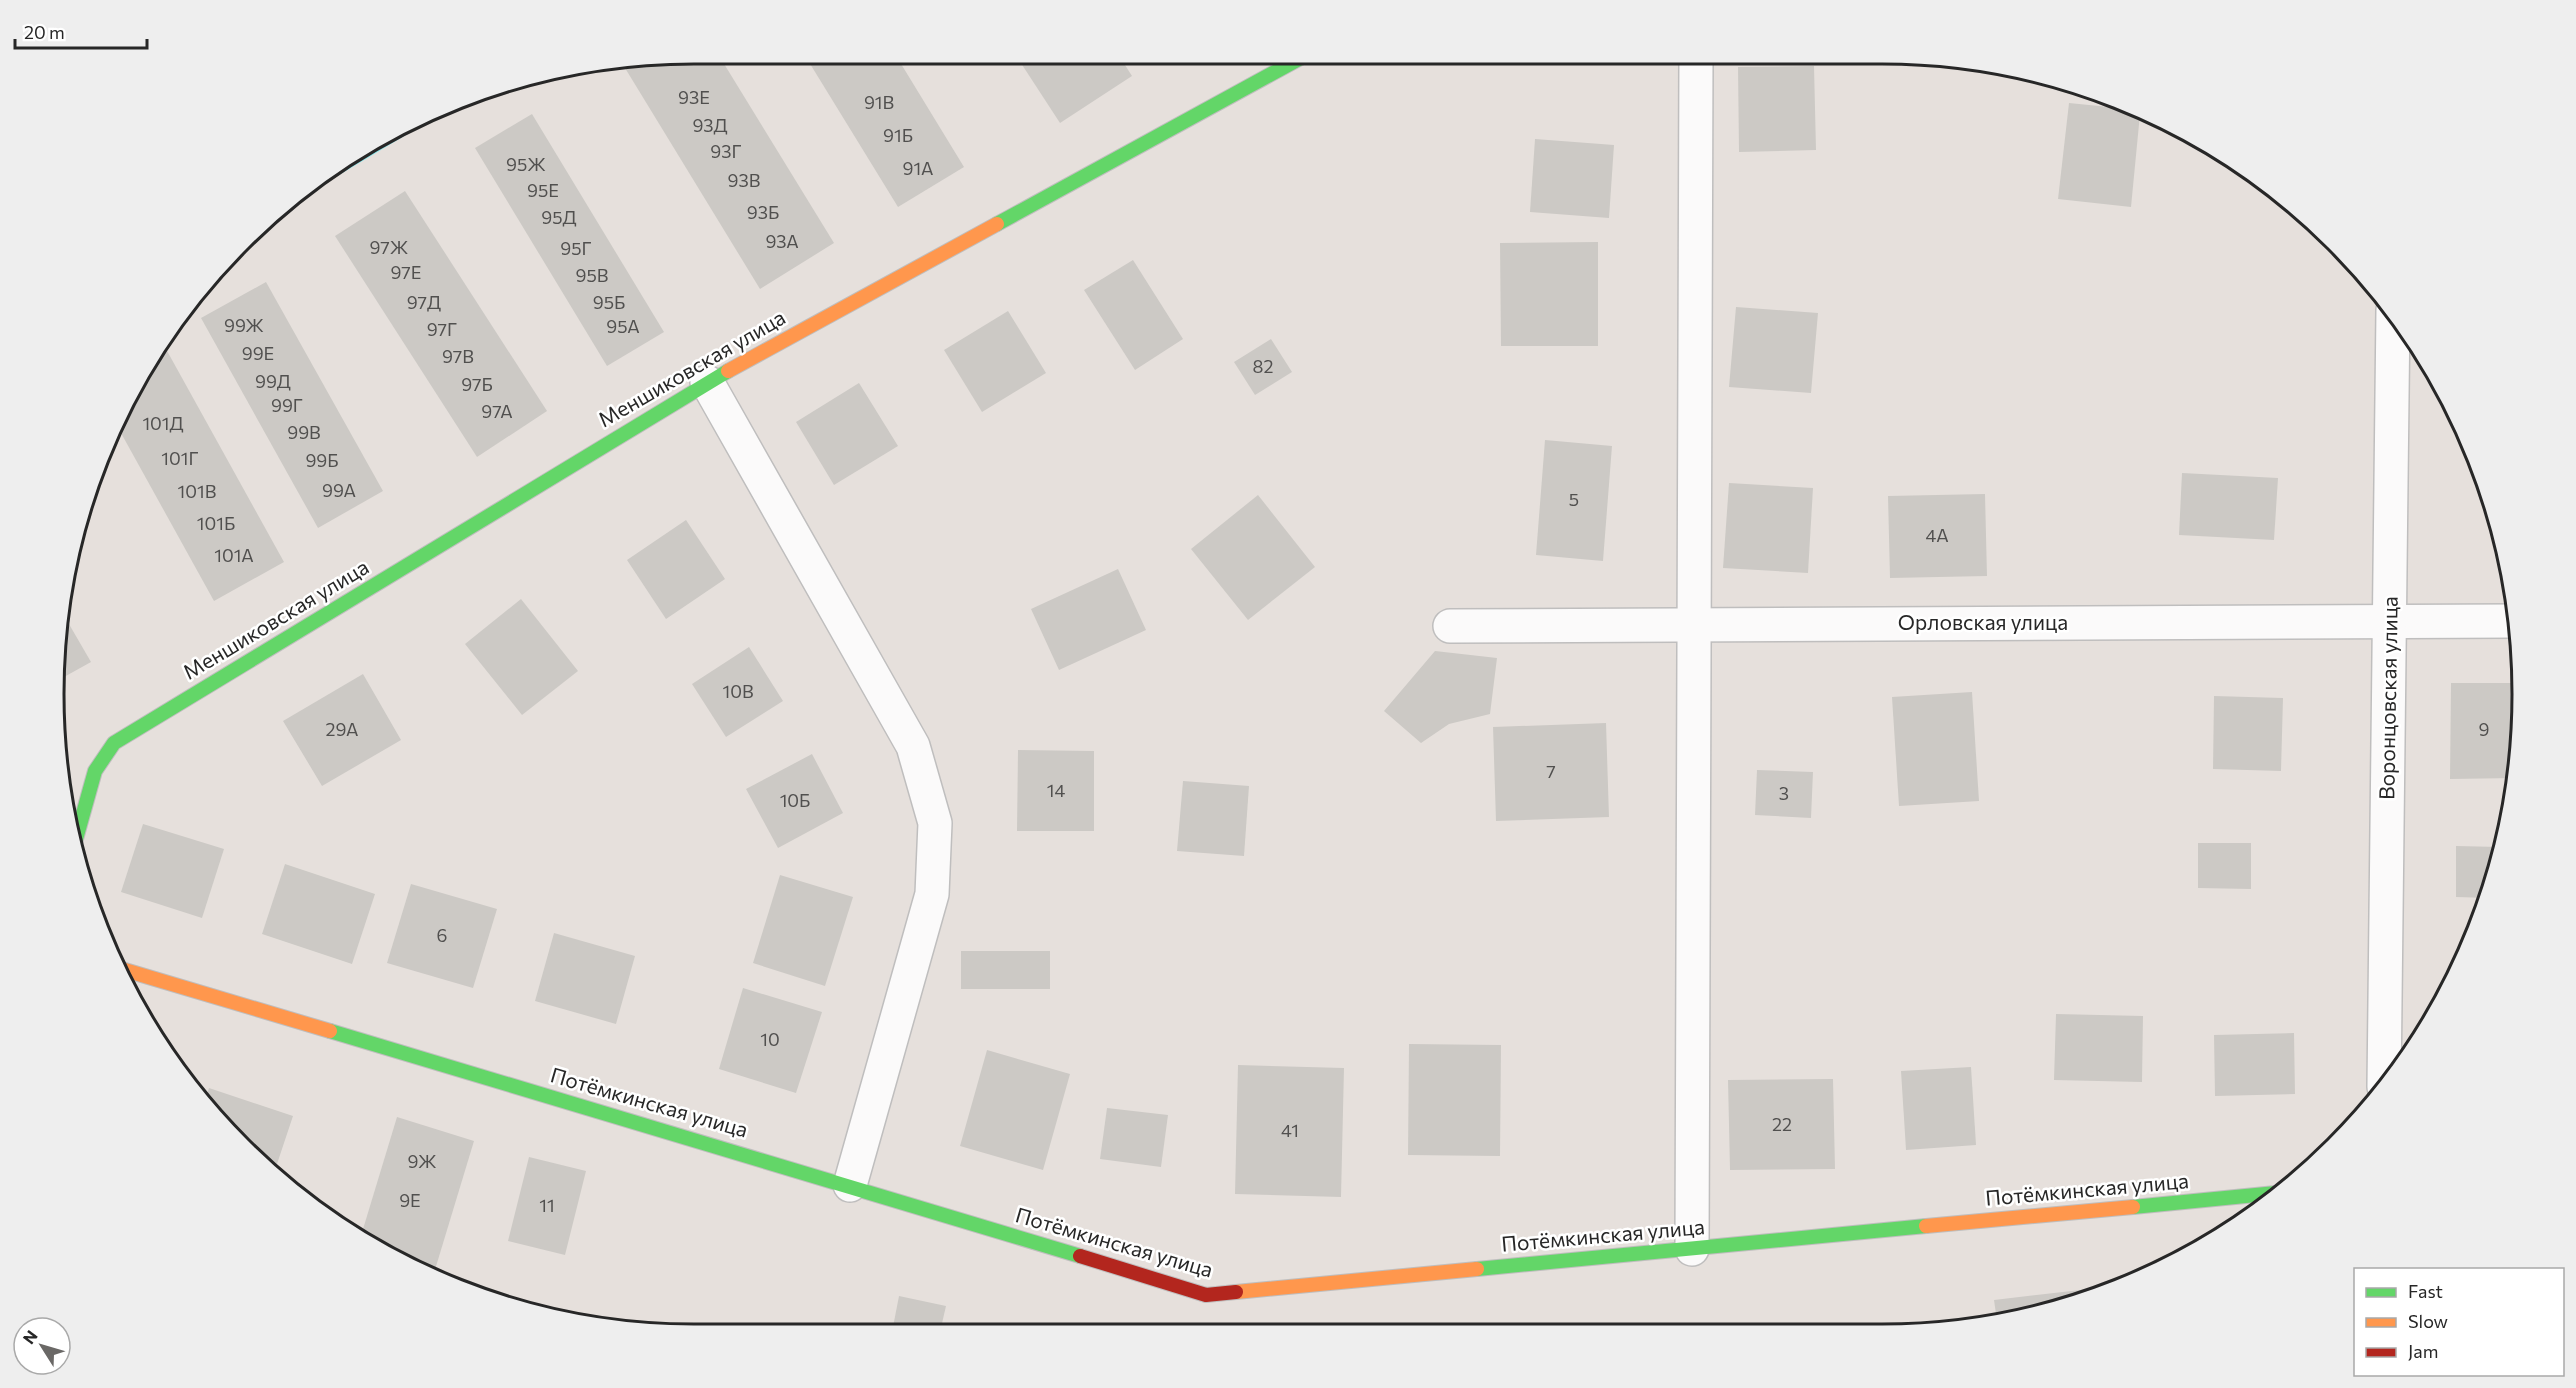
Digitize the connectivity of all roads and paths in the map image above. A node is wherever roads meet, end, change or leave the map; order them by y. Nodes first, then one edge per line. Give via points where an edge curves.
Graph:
1 (1290, 64) edge
2 (1696, 64) edge
3 (2393, 327) edge
4 (707, 382) junction
5 (2390, 621) junction
6 (2507, 621) edge
7 (1694, 625) junction
8 (1450, 626) dead end
9 (79, 827) edge
10 (129, 971) edge
11 (2384, 1073) edge
12 (850, 1185) junction
13 (2263, 1194) edge
14 (1692, 1249) junction

1 - 4 street, Меншиковская улица
2 - 7 street
3 - 5 street, Воронцовская улица
4 - 9 street, Меншиковская улица via 114,743 95,771
4 - 12 street via 913,746 936,823 932,894
5 - 6 street, Орловская улица
5 - 7 street, Орловская улица
5 - 11 street, Воронцовская улица
7 - 8 street, Орловская улица
7 - 14 street
10 - 12 street, Потёмкинская улица
12 - 14 street, Потёмкинская улица via 1206,1295
13 - 14 street, Потёмкинская улица

